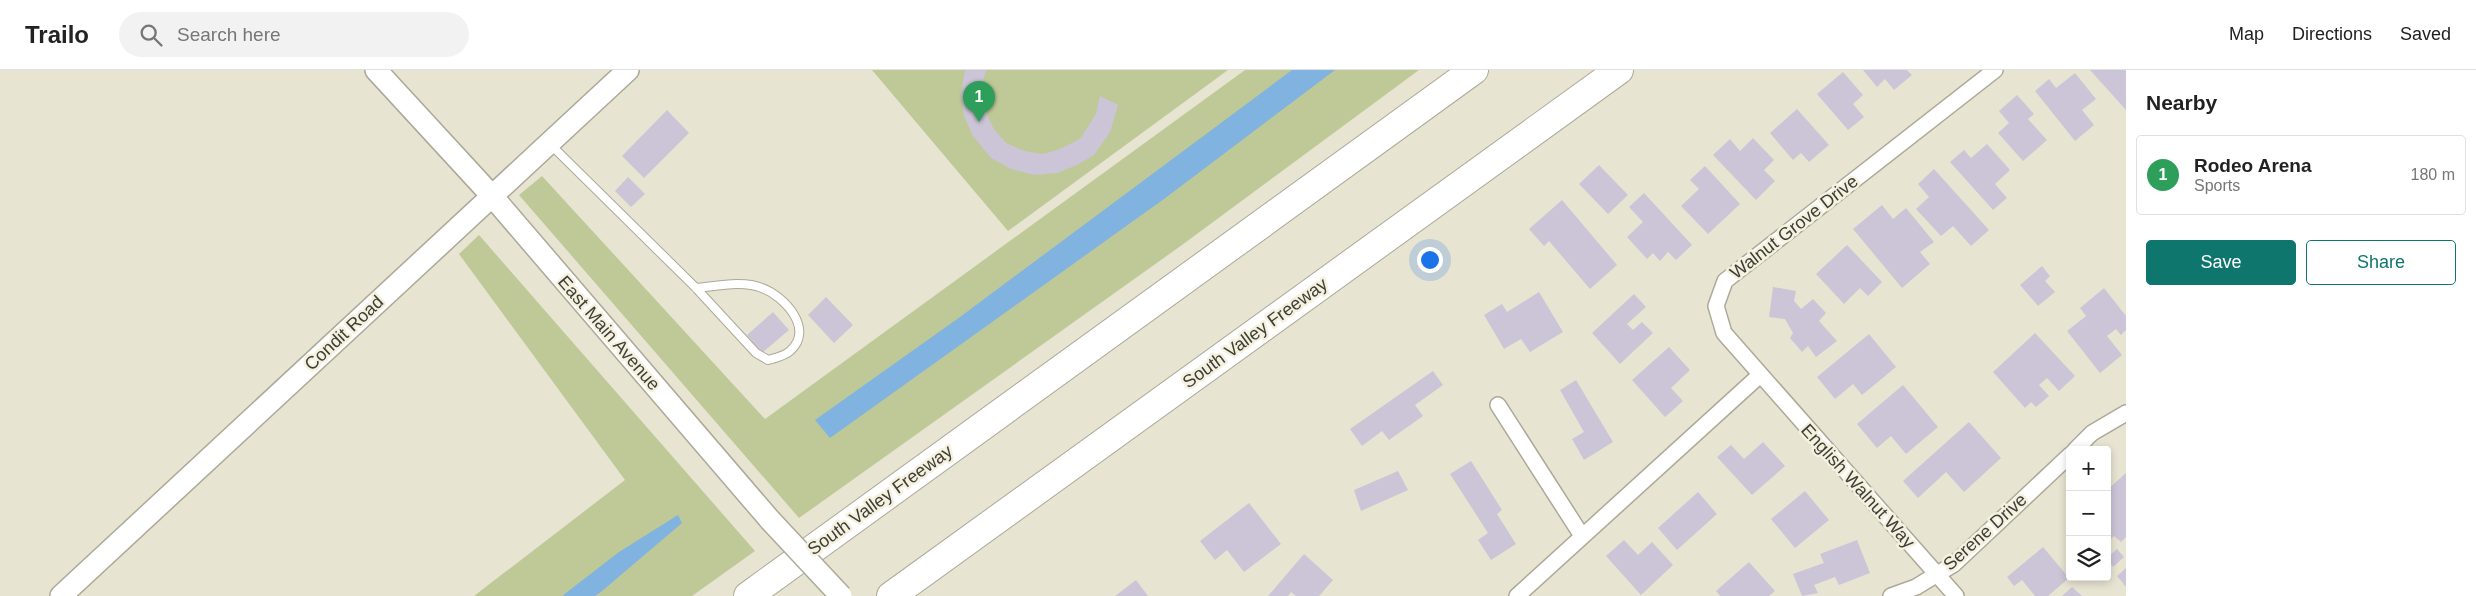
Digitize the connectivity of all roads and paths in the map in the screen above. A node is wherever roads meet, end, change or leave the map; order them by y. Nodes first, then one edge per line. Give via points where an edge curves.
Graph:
1 (376, 70) edge
2 (628, 70) edge
3 (1474, 70) edge
4 (1619, 70) edge
5 (1995, 70) edge
6 (549, 143) junction
7 (492, 196) junction
8 (696, 288) junction
9 (1760, 376) junction
10 (1498, 405) dead end
11 (2126, 413) edge
12 (2079, 446) edge
13 (2066, 458) edge
14 (1582, 536) junction
15 (1937, 575) junction
16 (61, 596) edge
17 (748, 596) edge
18 (841, 596) edge
19 (891, 596) edge
20 (1517, 596) edge
21 (1891, 596) edge
22 (1956, 596) edge

1 - 7 street, East Main Avenue
2 - 6 street, Condit Road
3 - 17 highway, South Valley Freeway
4 - 19 highway, South Valley Freeway
5 - 9 street, Walnut Grove Drive via 1725,281 1716,306 1724,333
6 - 7 street, Condit Road
6 - 8 lane
7 - 16 street, Condit Road
7 - 18 street, East Main Avenue, bridge via 770,520
8 - 8 lane via 756,353 768,360 790,351 796,342 799,328 793,312 778,296 748,285
9 - 14 street
9 - 15 street, English Walnut Way
10 - 14 street
11 - 12 street via 2092,433
13 - 15 street, Serene Drive via 1954,564
14 - 20 street
15 - 21 street, Serene Drive
15 - 22 street, English Walnut Way

